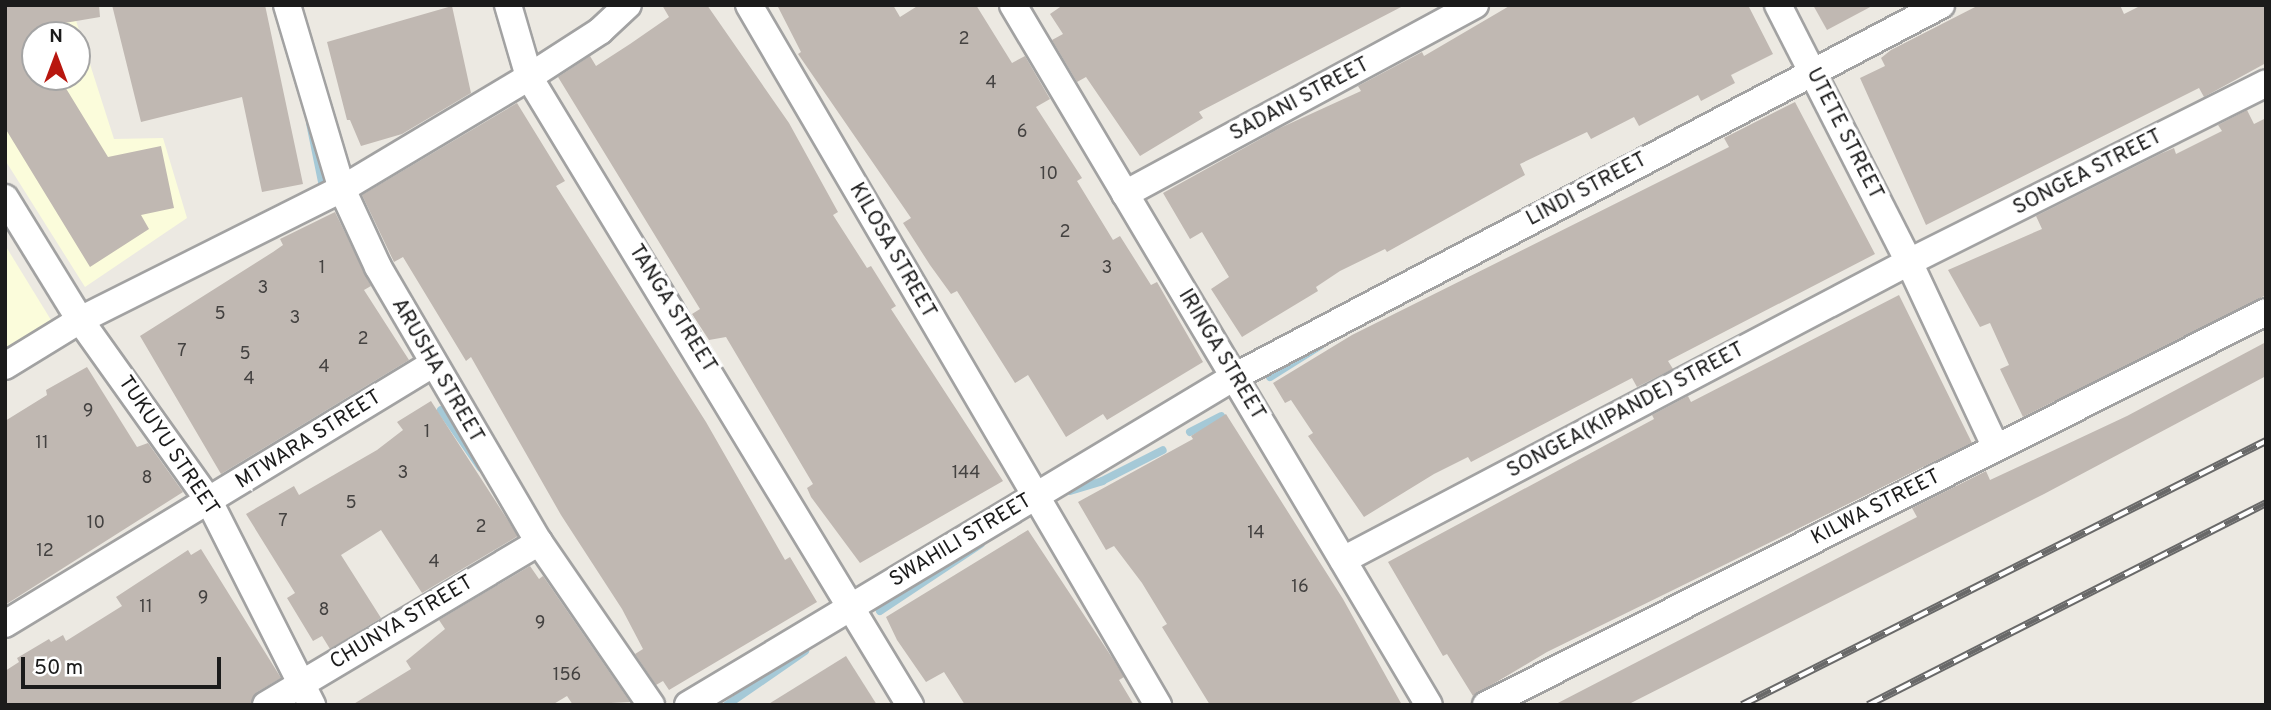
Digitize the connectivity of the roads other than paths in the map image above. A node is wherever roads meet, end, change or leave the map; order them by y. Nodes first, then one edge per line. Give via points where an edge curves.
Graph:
1 (287, 5) edge
2 (508, 5) edge
3 (628, 5) edge
4 (749, 5) edge
5 (1013, 5) edge
6 (1475, 5) edge
7 (1778, 5) edge
8 (1941, 5) edge
9 (1812, 71) junction
10 (529, 77) junction
11 (2266, 83) edge
12 (342, 189) junction
13 (1125, 194) junction
14 (5, 198) edge
15 (1909, 262) junction
16 (2266, 312) edge
17 (80, 320) junction
18 (432, 364) junction
19 (5, 366) edge
20 (1234, 377) junction
21 (1996, 448) junction
22 (1035, 497) junction
23 (209, 501) junction
24 (539, 542) junction
25 (1343, 560) junction
26 (854, 605) junction
27 (5, 624) edge
28 (305, 694) edge
29 (267, 705) edge
30 (652, 705) edge
31 (688, 705) edge
32 (910, 705) edge
33 (1158, 705) edge
34 (1429, 705) edge
35 (1486, 705) edge

1 - 12 street, ARUSHA STREET
2 - 10 street, TANGA STREET
3 - 10 street via 600,31
4 - 22 street, KILOSA STREET
5 - 13 street, IRINGA STREET
6 - 13 street, SADANI STREET
7 - 9 street, UTETE STREET
8 - 9 street, LINDI STREET
9 - 15 street, UTETE STREET
9 - 20 street, LINDI STREET
10 - 12 street
10 - 26 street, TANGA STREET
11 - 15 street, SONGEA STREET
12 - 17 street
12 - 18 street, ARUSHA STREET via 378,267
13 - 20 street, IRINGA STREET
14 - 17 street, TUKUYU STREET
15 - 21 street, UTETE STREET
15 - 25 street, SONGEA(KIPANDE) STREET
16 - 21 street, KILWA STREET
17 - 19 street
17 - 23 street, TUKUYU STREET
18 - 23 street, MTWARA STREET
18 - 24 street, ARUSHA STREET
20 - 22 street, SWAHILI STREET
20 - 25 street, IRINGA STREET
21 - 35 street, KILWA STREET
22 - 26 street, SWAHILI STREET
22 - 33 street, KILOSA STREET
23 - 27 street, MTWARA STREET
23 - 28 street, TUKUYU STREET
24 - 28 street, CHUNYA STREET
24 - 30 street, ARUSHA STREET
25 - 34 street, IRINGA STREET
26 - 31 street, SWAHILI STREET
26 - 32 street, TANGA STREET
28 - 29 street, CHUNYA STREET

